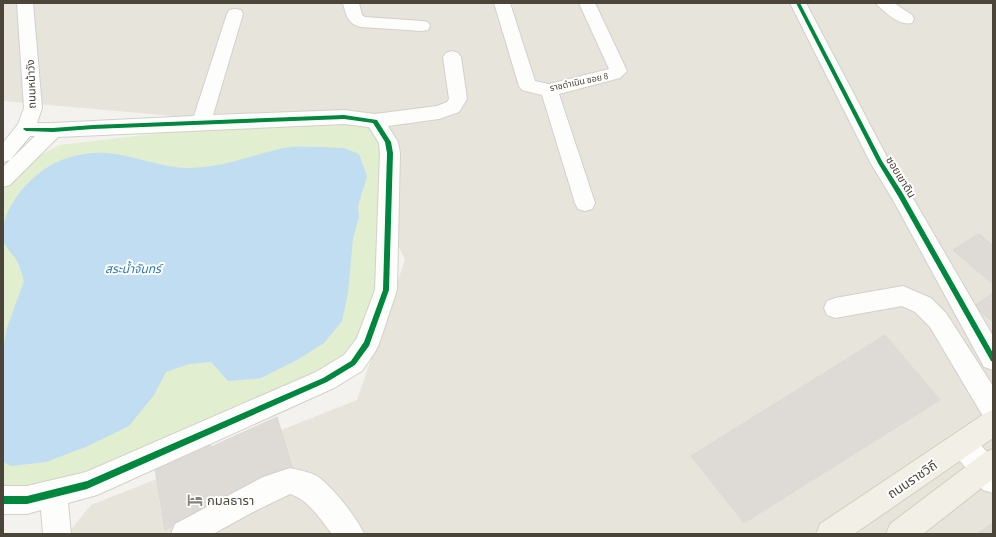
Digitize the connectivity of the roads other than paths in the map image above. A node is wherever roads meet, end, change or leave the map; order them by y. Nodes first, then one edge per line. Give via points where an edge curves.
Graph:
1 (25, 3) edge
2 (351, 3) edge
3 (502, 3) edge
4 (587, 3) edge
5 (796, 3) edge
6 (884, 3) edge
7 (235, 14) dead end
8 (906, 19) dead end
9 (422, 26) dead end
10 (452, 57) dead end
11 (549, 90) junction
12 (375, 121) junction
13 (201, 123) junction
14 (26, 129) junction
15 (53, 130) junction
16 (3, 155) edge
17 (3, 179) edge
18 (585, 203) dead end
19 (835, 308) dead end
20 (993, 359) edge
21 (993, 409) edge
22 (993, 424) edge
23 (963, 444) junction
24 (990, 470) edge
25 (53, 494) junction
26 (3, 500) edge
27 (57, 534) edge
28 (185, 534) edge
29 (350, 534) edge
30 (830, 534) edge
31 (900, 534) edge

1 - 14 street, ถนนหน้าวัง via 33,108
2 - 9 street via 355,17 361,22
3 - 11 street, ราชดำเนิน ซอย 8 via 528,86
4 - 11 street, ราชดำเนิน ซอย 8 via 618,71
5 - 20 street, ซอยเขาดิน via 880,162
6 - 8 street
7 - 13 street
10 - 12 street via 458,99 453,107 439,112
11 - 18 street
12 - 13 street via 344,117
12 - 25 street via 388,142 390,153 386,290 368,344 353,363 325,380 101,479
13 - 15 street
14 - 15 street
14 - 16 street, ถนนหน้าวัง
15 - 17 street
19 - 21 street via 903,296 923,305 938,320
22 - 23 main road, ถนนราชวิถี
23 - 24 street
23 - 30 main road, ถนนราชวิถี
24 - 31 main road
25 - 26 street via 27,500
25 - 27 street
28 - 29 street via 243,502 290,482 307,486

